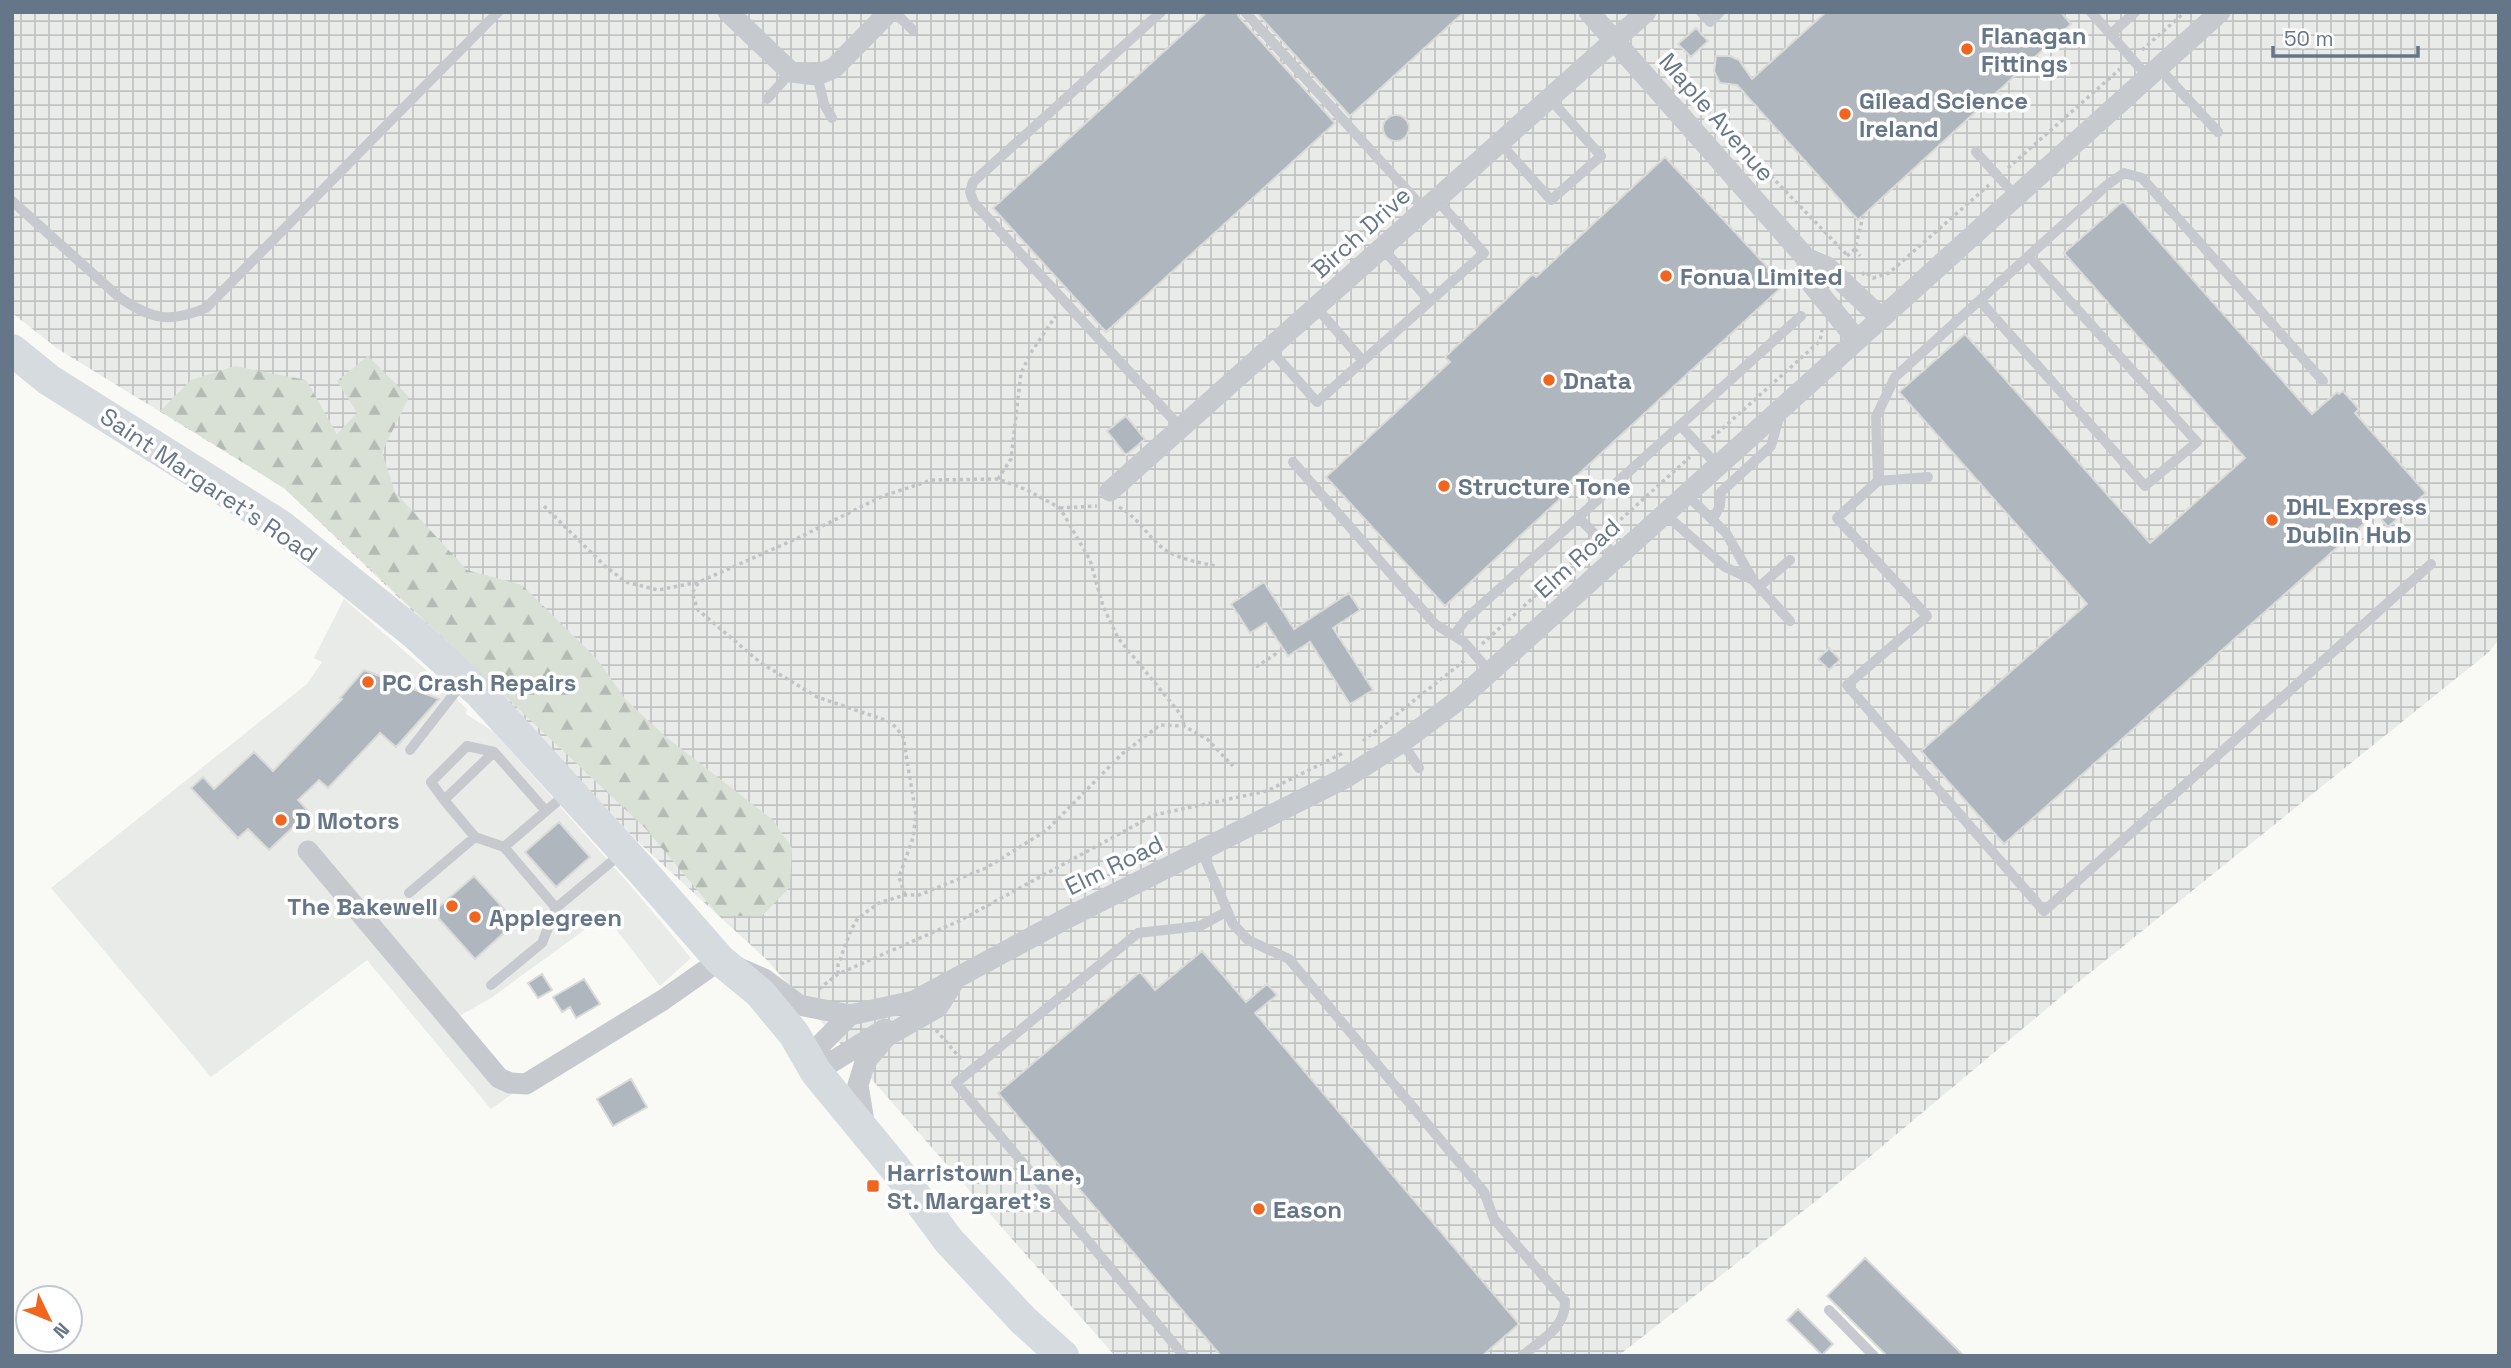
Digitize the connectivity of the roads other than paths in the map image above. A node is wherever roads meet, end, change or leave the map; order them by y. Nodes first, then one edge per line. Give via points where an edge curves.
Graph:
1 (498, 12) edge
2 (727, 12) edge
3 (891, 12) edge
4 (1161, 12) edge
5 (1245, 12) edge
6 (1589, 12) edge
7 (1646, 12) edge
8 (1701, 12) edge
9 (1720, 12) edge
10 (2091, 12) edge
11 (2135, 12) edge
12 (2220, 12) edge
13 (913, 30) dead end
14 (2110, 34) junction
15 (1615, 40) junction
16 (791, 72) junction
17 (2153, 72) junction
18 (817, 75) junction
19 (767, 99) dead end
20 (1550, 99) junction
21 (832, 118) dead end
22 (2218, 132) dead end
23 (1500, 143) junction
24 (1976, 152) dead end
25 (2016, 196) junction
26 (12, 201) edge
27 (1431, 205) junction
28 (1382, 248) junction
29 (2029, 256) junction
30 (1806, 258) junction
31 (1430, 301) junction
32 (1980, 301) junction
33 (1316, 307) junction
34 (1801, 316) dead end
35 (1881, 318) junction
36 (1857, 340) junction
37 (1270, 349) junction
38 (12, 350) edge
39 (1363, 361) junction
40 (2323, 381) dead end
41 (1781, 408) junction
42 (1680, 425) junction
43 (1181, 428) junction
44 (1293, 462) dead end
45 (1718, 466) junction
46 (1928, 477) dead end
47 (1878, 481) junction
48 (1686, 494) junction
49 (1112, 501) road end
50 (1665, 514) junction
51 (1578, 517) junction
52 (1713, 519) junction
53 (1617, 557) junction
54 (1790, 560) dead end
55 (2431, 564) dead end
56 (1756, 584) junction
57 (1790, 621) dead end
58 (1454, 635) junction
59 (1490, 672) junction
60 (465, 680) junction
61 (1402, 743) junction
62 (410, 750) dead end
63 (494, 752) junction
64 (1419, 768) dead end
65 (444, 800) junction
66 (558, 801) junction
67 (475, 837) junction
68 (504, 847) junction
69 (308, 851) dead end
70 (624, 851) junction
71 (1202, 852) junction
72 (409, 893) dead end
73 (556, 908) junction
74 (1226, 912) junction
75 (720, 960) junction
76 (956, 978) junction
77 (491, 985) dead end
78 (914, 1001) junction
79 (850, 1015) junction
80 (816, 1072) junction
81 (865, 1131) junction
82 (1829, 1310) dead end
83 (1063, 1356) edge
84 (1184, 1356) edge
85 (1522, 1356) edge
86 (1874, 1356) edge

1 - 26 lane via 206,308 187,316 160,318 140,312
2 - 16 street
3 - 13 lane
3 - 18 street via 834,68
4 - 43 lane via 974,182 970,192 974,203
5 - 27 lane
6 - 15 street, Maple Avenue
7 - 15 street, Birch Drive
8 - 9 lane via 1710,22
10 - 14 lane
11 - 14 lane
12 - 17 street, Elm Road
14 - 17 lane
15 - 20 street, Birch Drive
15 - 30 street, Maple Avenue
16 - 18 street
16 - 19 lane
17 - 22 lane
17 - 25 street, Elm Road
18 - 21 lane
20 - 23 street, Birch Drive
20 - 23 lane via 1601,156 1552,200
23 - 27 street, Birch Drive
24 - 25 lane
25 - 35 street, Elm Road
27 - 28 street, Birch Drive
27 - 31 lane via 1484,253
28 - 31 lane
28 - 33 street, Birch Drive
29 - 32 lane
29 - 32 lane via 2197,442 2145,486
29 - 40 lane via 2106,185 2124,173 2143,178
30 - 35 street, Maple Avenue via 1827,267
30 - 36 street, Maple Avenue via 1811,283
31 - 39 lane
32 - 47 lane via 1895,377 1876,417
33 - 37 street, Birch Drive
33 - 39 lane
34 - 42 lane
35 - 36 street, Elm Road
36 - 41 street, Elm Road
37 - 39 lane via 1317,402
37 - 43 street, Birch Drive
38 - 60 main road, Saint Margaret's Road via 49,380 281,526
41 - 45 street, Elm Road
41 - 52 lane via 1771,446 1721,492
42 - 45 lane
42 - 51 lane
43 - 49 street, Birch Drive
44 - 58 lane via 1436,624
45 - 48 street, Elm Road
46 - 47 lane
47 - 55 lane via 1837,519 1927,616 1847,685 2044,911
48 - 50 street, Elm Road
48 - 52 lane
50 - 53 street, Elm Road
50 - 56 lane via 1725,567
51 - 53 lane
51 - 58 lane
52 - 56 lane
53 - 59 street, Elm Road
54 - 56 lane
56 - 57 lane
58 - 59 lane
59 - 61 street, Elm Road
60 - 62 lane
60 - 66 main road, Saint Margaret's Road
61 - 64 lane
61 - 71 street, Elm Road
63 - 65 lane
63 - 65 lane via 467,746 431,782
63 - 66 lane
65 - 67 lane
66 - 68 lane
66 - 70 main road, Saint Margaret's Road
67 - 68 lane
67 - 72 lane
68 - 73 lane
69 - 75 street via 499,1078 510,1083 526,1084
70 - 73 lane
70 - 75 main road, Saint Margaret's Road
71 - 74 lane
71 - 76 street, Elm Road
73 - 77 lane via 542,943
74 - 84 lane via 1200,926 1138,933 956,1083
74 - 85 lane via 1248,940 1289,959 1483,1192 1494,1219 1565,1301 1566,1314 1558,1326
75 - 79 street, Elm Road via 764,979 799,1006
75 - 80 main road, Saint Margaret's Road via 741,1000 778,1046
76 - 78 street, Elm Road
76 - 81 street, Elm Road via 938,1007 887,1036 865,1062 858,1085
78 - 79 street, Elm Road
78 - 80 street, Elm Road via 892,1024
79 - 80 street via 821,1044
80 - 81 main road, Saint Margaret's Road
81 - 83 main road, Saint Margaret's Road via 949,1241
82 - 86 lane

